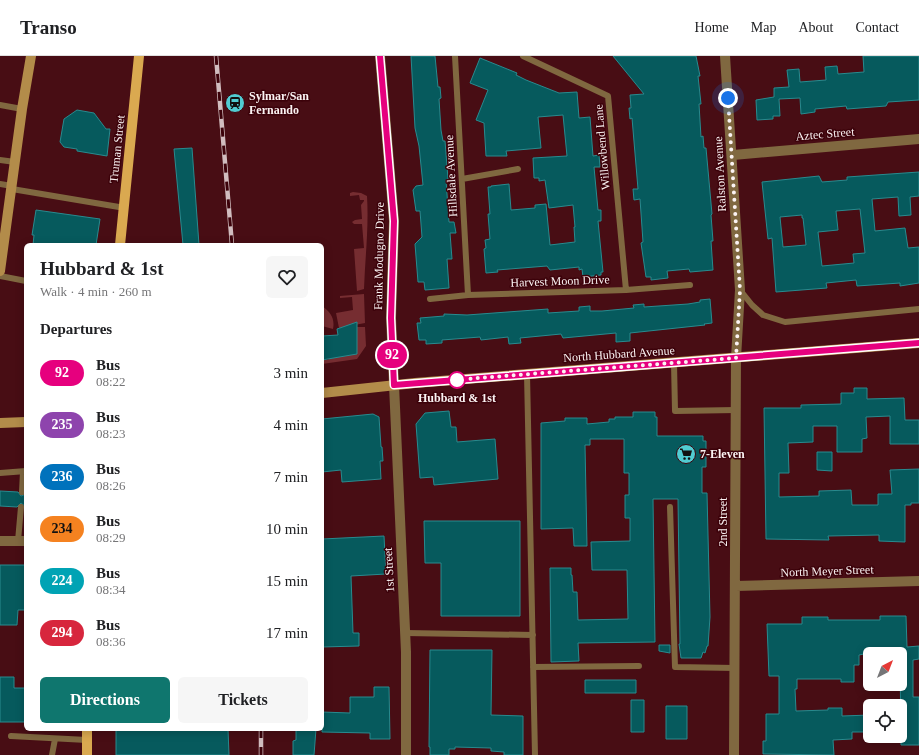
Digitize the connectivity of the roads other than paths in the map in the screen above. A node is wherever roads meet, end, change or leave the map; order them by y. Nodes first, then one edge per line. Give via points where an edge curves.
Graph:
1 (31, 56) edge
2 (139, 56) edge
3 (380, 56) edge
4 (455, 56) edge
5 (523, 56) edge
6 (725, 56) edge
7 (0, 105) edge
8 (22, 109) junction
9 (919, 138) edge
10 (732, 155) junction
11 (0, 160) edge
12 (16, 162) junction
13 (518, 169) dead end
14 (462, 179) junction
15 (0, 184) edge
16 (12, 188) junction
17 (125, 208) junction
18 (2, 238) edge
19 (120, 243) edge
20 (0, 271) edge
21 (0, 276) edge
22 (24, 281) edge
23 (690, 285) dead end
24 (626, 290) junction
25 (740, 290) junction
26 (468, 296) junction
27 (430, 299) dead end
28 (919, 309) edge
29 (919, 343) edge
30 (736, 358) junction
31 (674, 363) junction
32 (527, 374) junction
33 (394, 385) junction
34 (324, 393) edge
35 (736, 410) junction
36 (24, 422) edge
37 (0, 423) edge
38 (24, 472) edge
39 (0, 473) edge
40 (24, 479) edge
41 (22, 492) dead end
42 (21, 507) dead end
43 (670, 507) dead end
44 (0, 541) edge
45 (22, 541) edge
46 (919, 580) edge
47 (736, 586) junction
48 (406, 633) junction
49 (532, 635) junction
50 (639, 666) dead end
51 (533, 667) junction
52 (735, 668) junction
53 (87, 731) edge
54 (11, 736) dead end
55 (55, 739) junction
56 (87, 740) junction
57 (52, 755) edge
58 (87, 755) edge
59 (406, 755) edge
60 (535, 755) edge
61 (734, 755) edge

1 - 8 main road
2 - 17 main road, Truman Street
3 - 33 street, Frank Modugno Drive via 394,221 391,318
4 - 14 lane, Hillsdale Avenue
5 - 24 lane, Willowbend Lane via 608,96
6 - 10 street, Ralston Avenue
7 - 8 lane
8 - 12 main road
9 - 10 street, Aztec Street
10 - 25 street, Ralston Avenue
11 - 12 lane
12 - 16 main road
13 - 14 lane
14 - 26 lane, Hillsdale Avenue
15 - 16 lane
16 - 17 lane
16 - 18 main road
17 - 19 main road, Truman Street
18 - 20 main road
21 - 22 lane
23 - 24 lane, Harvest Moon Drive
24 - 26 lane, Harvest Moon Drive
25 - 28 lane via 764,315 785,322
25 - 30 street, 2nd Street
26 - 27 lane, Harvest Moon Drive
29 - 30 main road, North Hubbard Avenue
30 - 31 main road, North Hubbard Avenue
30 - 35 street, 2nd Street
31 - 32 main road, North Hubbard Avenue
31 - 35 lane via 675,411
32 - 33 main road, North Hubbard Avenue
32 - 49 lane
33 - 34 main road, North Hubbard Avenue
33 - 48 street, 1st Street
35 - 47 street, 2nd Street
36 - 37 main road
38 - 39 lane
40 - 41 lane
42 - 45 lane
43 - 52 lane via 675,667
44 - 45 street
46 - 47 street, North Meyer Street
47 - 52 street, 2nd Street
48 - 49 lane
48 - 59 street, 1st Street
49 - 51 lane
50 - 51 lane
51 - 60 lane
52 - 61 street, 2nd Street
53 - 56 main road
54 - 55 lane
55 - 56 lane
55 - 57 lane
56 - 58 main road

